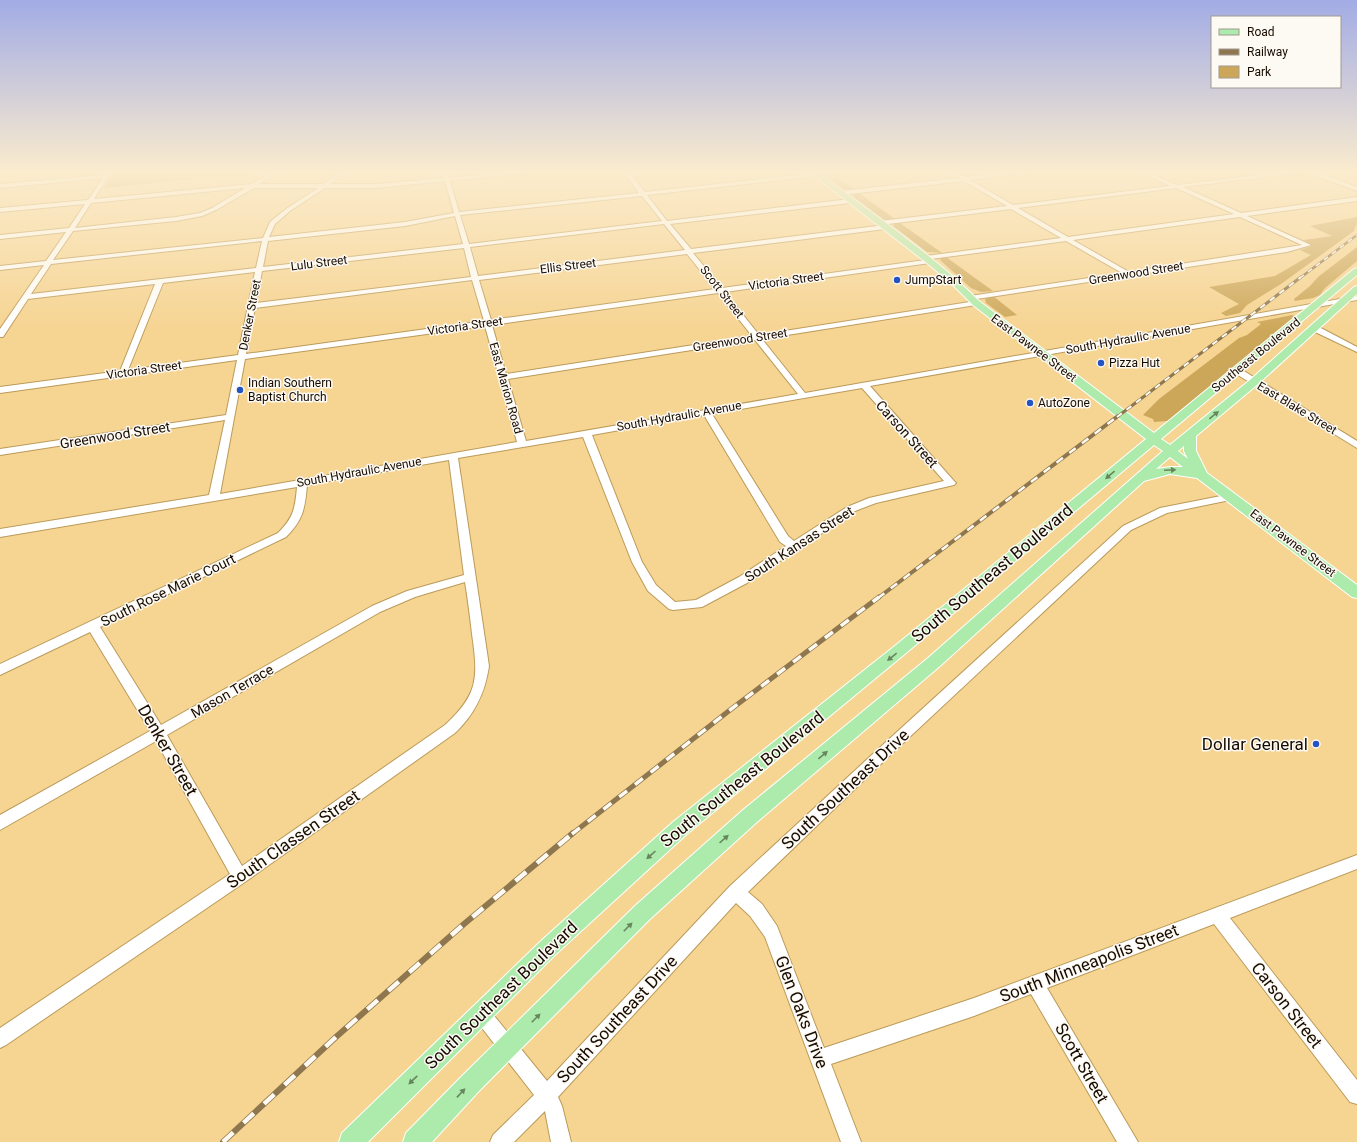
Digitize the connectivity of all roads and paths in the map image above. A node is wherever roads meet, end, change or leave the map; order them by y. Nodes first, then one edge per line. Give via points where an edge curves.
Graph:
1 (75, 224) edge
2 (125, 224) edge
3 (271, 224) edge
4 (402, 224) edge
5 (460, 224) edge
6 (655, 224) edge
7 (667, 224) edge
8 (887, 224) edge
9 (1043, 224) edge
10 (1171, 224) edge
11 (1262, 224) edge
12 (882, 225) junction
13 (71, 230) junction
14 (0, 237) edge
15 (1067, 238) junction
16 (265, 240) junction
17 (466, 246) junction
18 (689, 251) junction
19 (928, 259) junction
20 (49, 262) junction
21 (0, 268) edge
22 (259, 270) junction
23 (1357, 271) edge
24 (1128, 274) junction
25 (475, 278) junction
26 (160, 281) junction
27 (1357, 289) edge
28 (720, 290) junction
29 (26, 297) junction
30 (1357, 298) edge
31 (1346, 300) junction
32 (973, 301) junction
33 (1318, 304) junction
34 (251, 306) junction
35 (488, 323) junction
36 (1314, 328) junction
37 (0, 335) edge
38 (758, 338) junction
39 (1357, 350) edge
40 (1042, 354) junction
41 (241, 357) junction
42 (1236, 370) junction
43 (122, 373) junction
44 (503, 377) junction
45 (1254, 382) junction
46 (864, 385) junction
47 (0, 390) edge
48 (803, 395) junction
49 (706, 412) junction
50 (230, 417) junction
51 (586, 432) junction
52 (1190, 434) junction
53 (522, 444) junction
54 (1162, 445) junction
55 (1357, 445) edge
56 (0, 452) edge
57 (453, 456) junction
58 (1203, 476) junction
59 (1138, 479) junction
60 (302, 482) junction
61 (951, 483) joint
62 (214, 497) junction
63 (1231, 497) junction
64 (0, 533) edge
65 (794, 546) junction
66 (471, 577) junction
67 (1357, 592) edge
68 (93, 626) junction
69 (0, 670) edge
70 (159, 733) junction
71 (0, 823) edge
72 (1357, 862) edge
73 (240, 877) junction
74 (736, 892) junction
75 (1217, 915) junction
76 (1035, 984) junction
77 (481, 1013) junction
78 (0, 1039) edge
79 (508, 1046) junction
80 (820, 1059) junction
81 (1357, 1095) edge
82 (546, 1096) junction
83 (351, 1142) edge
84 (415, 1142) edge
85 (500, 1142) edge
86 (561, 1142) edge
87 (851, 1142) edge
88 (1128, 1142) edge

1 - 13 street
2 - 13 street
3 - 16 street, Denker Street
4 - 16 street
5 - 17 street, East Marion Road
6 - 17 street, Lulu Street
7 - 18 street, Scott Street
8 - 12 street, Ellis Street
9 - 15 street
10 - 15 street, Victoria Street
11 - 24 street, Greenwood Street via 1308,245
12 - 18 street, Ellis Street
12 - 19 main road, East Pawnee Street
13 - 14 street
13 - 20 street
15 - 19 street, Victoria Street
15 - 24 street
16 - 20 street
16 - 22 street, Denker Street
17 - 22 street, Lulu Street
17 - 25 street, East Marion Road
18 - 25 street, Ellis Street
18 - 28 street, Scott Street
19 - 28 street, Victoria Street
19 - 32 main road, East Pawnee Street
20 - 21 street
20 - 29 street
22 - 26 street, Lulu Street
22 - 34 street, Denker Street
23 - 33 main road, Southeast Boulevard
24 - 32 street, Greenwood Street
25 - 34 street, Ellis Street
25 - 35 street, East Marion Road
26 - 29 street, Lulu Street
26 - 43 street
27 - 31 main road, Southeast Boulevard
28 - 35 street, Victoria Street
28 - 38 street, Scott Street
29 - 37 street
30 - 31 street, South Hydraulic Avenue
31 - 33 street, South Hydraulic Avenue
31 - 36 main road, Southeast Boulevard
32 - 38 street, Greenwood Street
32 - 40 main road, East Pawnee Street
33 - 40 street, South Hydraulic Avenue
33 - 42 main road, Southeast Boulevard
34 - 41 street, Denker Street
35 - 41 street, Victoria Street
35 - 44 street, East Marion Road
36 - 39 street
36 - 45 main road, Southeast Boulevard
38 - 44 street, Greenwood Street
38 - 48 street, Scott Street
40 - 46 street, South Hydraulic Avenue
40 - 54 main road, East Pawnee Street
41 - 43 street, Victoria Street
41 - 50 street, Denker Street
42 - 45 street, East Blake Street
42 - 54 main road, Southeast Boulevard
43 - 47 street, Victoria Street
44 - 53 street, East Marion Road
52 -> 45 main road, Southeast Boulevard
45 - 55 street, East Blake Street
46 - 48 street, South Hydraulic Avenue
46 - 61 street, Carson Street
48 - 49 street, South Hydraulic Avenue
49 - 51 street, South Hydraulic Avenue
49 - 65 street via 784,539
50 - 56 street, Greenwood Street
50 - 62 street, Denker Street
51 - 53 street, South Hydraulic Avenue
51 - 65 street, South Kansas Street via 638,562 652,588 673,606 698,604 744,580
52 - 54 main road, Southeast Boulevard
52 - 58 main road via 1190,451
53 - 57 street, South Hydraulic Avenue
54 - 58 main road, East Pawnee Street
54 - 59 main road, South Southeast Boulevard
54 -> 77 main road, South Southeast Boulevard via 901,649 680,828 549,947
57 - 60 street, South Hydraulic Avenue
57 - 66 street, South Classen Street
59 -> 58 main road via 1174,469
58 - 63 main road, East Pawnee Street
79 -> 59 main road, South Southeast Boulevard via 643,912 750,816 934,662
60 - 62 street, South Hydraulic Avenue
60 - 68 street, South Rose Marie Court via 300,512 292,526 282,535
61 - 65 street, South Kansas Street via 873,500 851,509
62 - 64 street, South Hydraulic Avenue
63 - 67 main road, East Pawnee Street
63 - 74 street, South Southeast Drive via 1164,510 1127,528
66 - 70 street, Mason Terrace via 420,589 400,597
66 - 73 street, South Classen Street via 483,666 482,681 470,708 450,730
68 - 69 street, South Rose Marie Court
68 - 70 street, Denker Street
70 - 71 street, Mason Terrace
70 - 73 street, Denker Street
72 - 75 street, South Minneapolis Street
73 - 78 street, South Classen Street
74 - 80 street, Glen Oaks Drive via 756,910 772,932
74 - 82 street, South Southeast Drive
75 - 76 street, South Minneapolis Street
75 - 81 street, Carson Street
76 - 80 street, South Minneapolis Street
76 - 88 street, Scott Street
77 - 79 street
77 -> 83 main road, South Southeast Boulevard
79 - 82 street
84 -> 79 main road, South Southeast Boulevard
80 - 87 street, Glen Oaks Drive
82 - 85 street, South Southeast Drive
82 - 86 street via 553,1106

